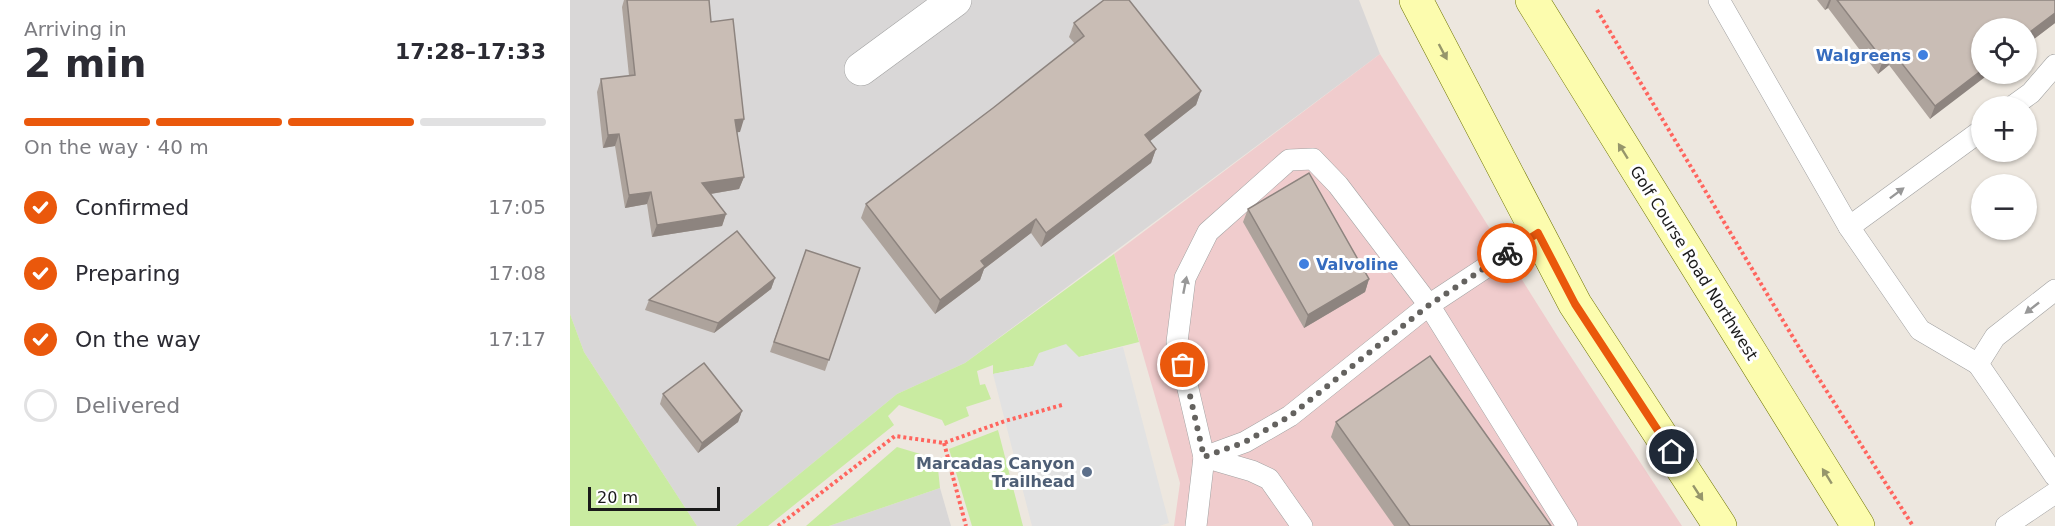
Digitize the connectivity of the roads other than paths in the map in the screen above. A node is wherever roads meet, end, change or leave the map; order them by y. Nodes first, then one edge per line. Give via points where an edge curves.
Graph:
1 (955, 0) edge
2 (1416, 0) edge
3 (1532, 0) edge
4 (1719, 0) edge
5 (2055, 65) edge
6 (861, 69) dead end
7 (2055, 84) edge
8 (2031, 93) junction
9 (2027, 96) edge
10 (1971, 138) edge
11 (1850, 227) junction
12 (1538, 233) junction
13 (2055, 290) edge
14 (1429, 305) junction
15 (1978, 364) junction
16 (1204, 457) junction
17 (2055, 476) edge
18 (2055, 493) edge
19 (1196, 526) edge
20 (1302, 526) edge
21 (1567, 526) edge
22 (1720, 526) edge
23 (1858, 526) edge
24 (2006, 526) edge

1 - 6 street
2 -> 12 main road
23 -> 3 main road, Golf Course Road Northwest
4 - 11 lane
5 - 8 lane
7 - 8 lane
8 - 9 lane
11 -> 10 lane
11 - 15 lane via 1920,330
12 - 14 lane
12 -> 22 main road via 1575,304
13 -> 15 lane via 1995,337
14 - 16 lane via 1290,416 1245,442
16 -> 14 lane via 1177,342 1185,278 1208,232 1289,160 1313,159 1338,185
14 - 21 lane
15 - 17 lane
16 - 19 lane
16 - 20 lane via 1269,479
18 - 24 lane

